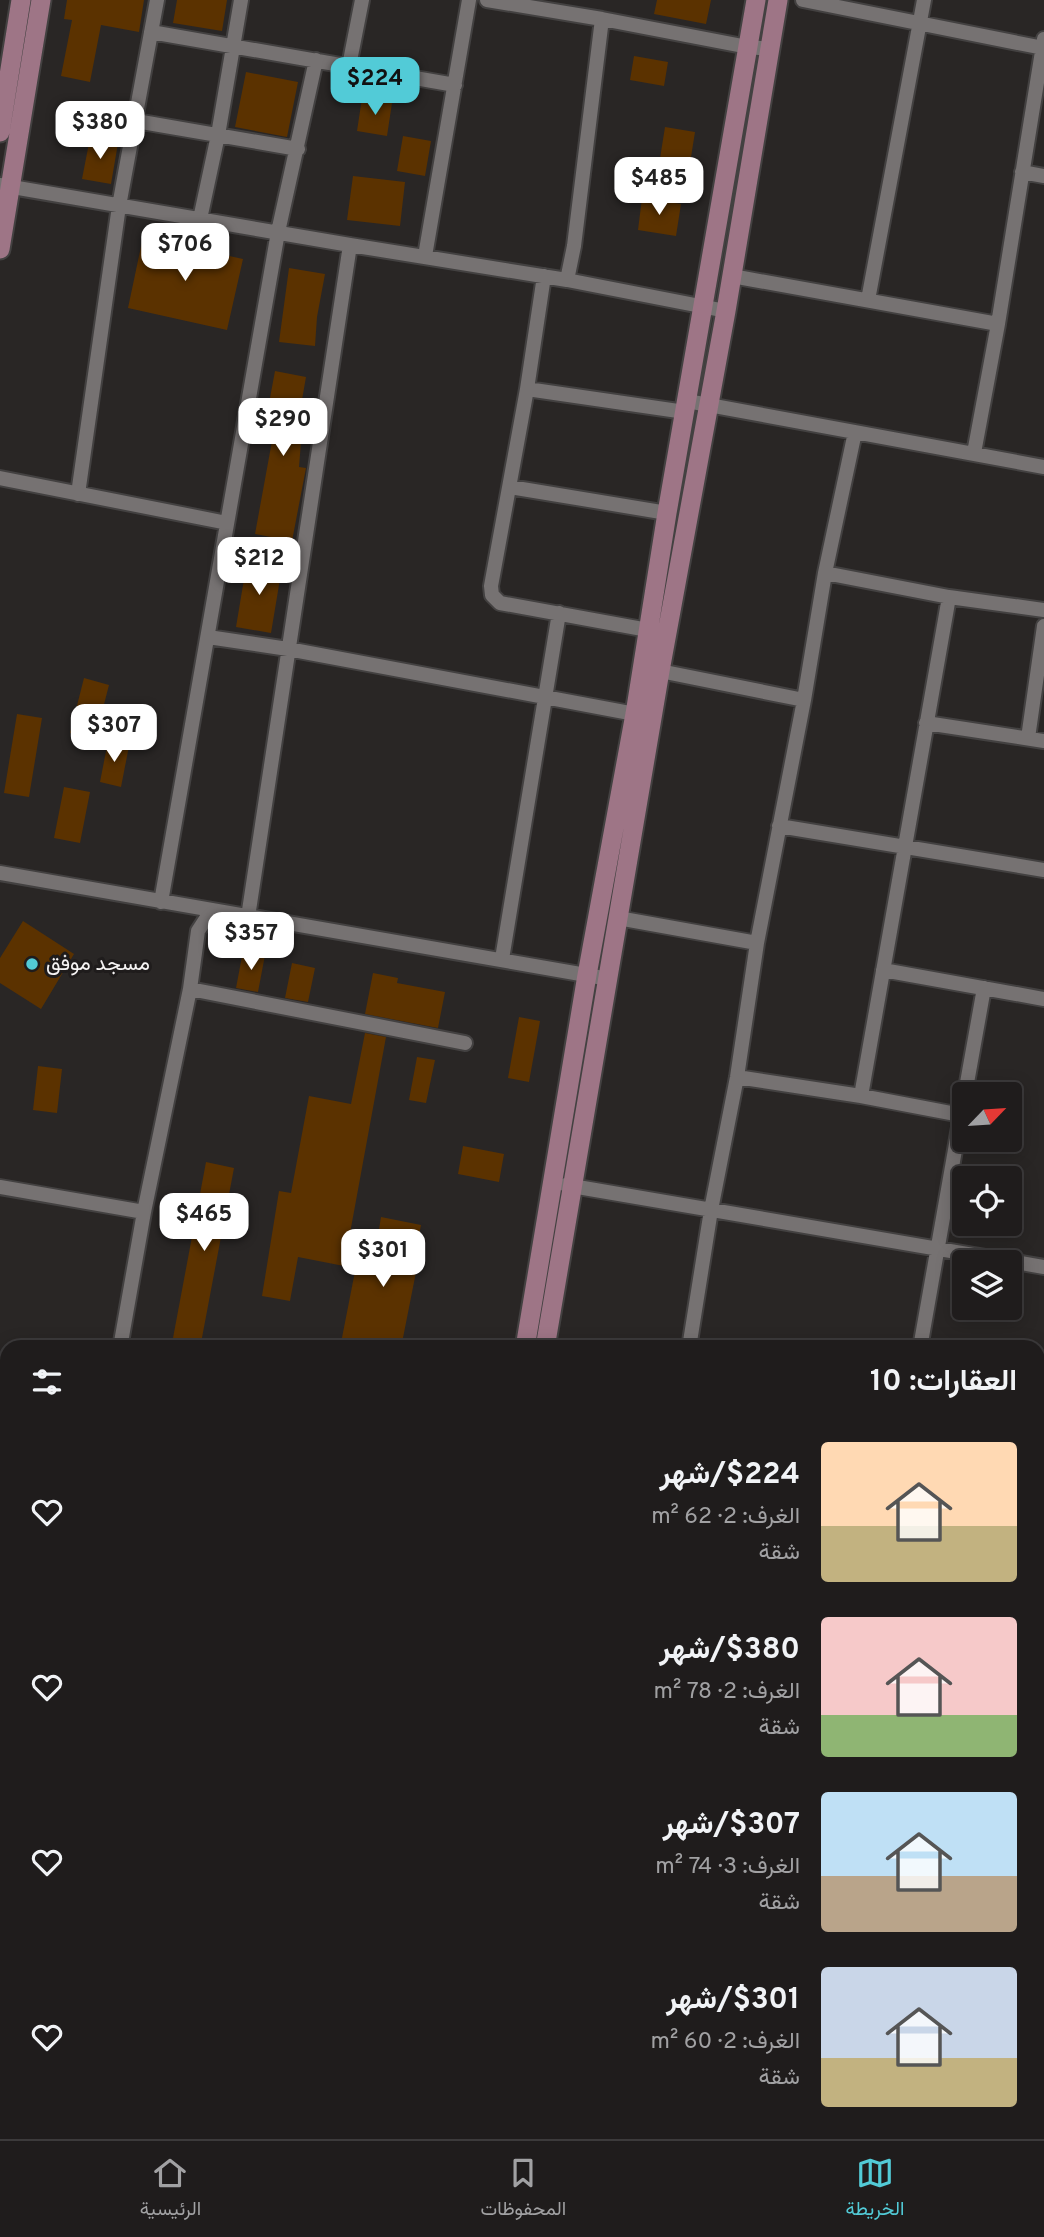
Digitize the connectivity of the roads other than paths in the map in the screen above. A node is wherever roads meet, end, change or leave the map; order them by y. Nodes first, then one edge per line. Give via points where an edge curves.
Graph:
1 (22, 0) edge
2 (41, 0) edge
3 (157, 0) edge
4 (242, 0) edge
5 (362, 0) edge
6 (469, 0) edge
7 (487, 0) edge
8 (756, 0) edge
9 (778, 0) edge
10 (803, 0) edge
11 (924, 0) edge
12 (602, 19) junction
13 (920, 23) junction
14 (151, 32) junction
15 (1043, 43) edge
16 (233, 45) junction
17 (748, 47) junction
18 (771, 49) junction
19 (316, 60) junction
20 (349, 66) junction
21 (455, 85) junction
22 (136, 121) junction
23 (0, 132) edge
24 (218, 135) junction
25 (298, 149) junction
26 (1022, 172) junction
27 (1044, 176) edge
28 (6, 186) edge
29 (119, 206) junction
30 (200, 219) junction
31 (278, 232) junction
32 (350, 245) junction
33 (0, 249) edge
34 (425, 256) junction
35 (544, 276) junction
36 (732, 276) junction
37 (567, 280) junction
38 (869, 300) junction
39 (703, 307) junction
40 (726, 310) junction
41 (998, 324) junction
42 (527, 389) junction
43 (709, 405) junction
44 (686, 407) junction
45 (855, 432) junction
46 (974, 453) junction
47 (1044, 467) edge
48 (0, 478) edge
49 (510, 488) junction
50 (78, 494) junction
51 (667, 513) junction
52 (228, 523) junction
53 (825, 573) junction
54 (948, 597) junction
55 (1044, 610) edge
56 (559, 613) junction
57 (1044, 626) edge
58 (648, 630) junction
59 (208, 637) junction
60 (288, 649) junction
61 (660, 671) junction
62 (544, 696) junction
63 (804, 700) junction
64 (635, 714) junction
65 (926, 723) junction
66 (1028, 738) junction
67 (1044, 741) edge
68 (779, 826) junction
69 (905, 845) junction
70 (1044, 870) edge
71 (0, 873) edge
72 (161, 902) junction
73 (211, 911) junction
74 (248, 917) junction
75 (618, 918) junction
76 (757, 943) junction
77 (502, 959) junction
78 (883, 970) junction
79 (587, 975) junction
80 (609, 979) junction
81 (984, 988) junction
82 (190, 989) junction
83 (1044, 999) edge
84 (465, 1043) dead end
85 (737, 1077) junction
86 (967, 1082) edge
87 (861, 1096) junction
88 (952, 1113) edge
89 (954, 1152) edge
90 (562, 1184) junction
91 (0, 1187) edge
92 (711, 1210) junction
93 (144, 1212) junction
94 (937, 1250) junction
95 (1044, 1267) edge
96 (121, 1340) edge
97 (527, 1340) edge
98 (546, 1340) edge
99 (690, 1340) edge
100 (921, 1340) edge

1 - 23 street
2 - 28 street
3 - 14 street
4 - 16 street
5 - 20 street
6 - 21 street
7 - 12 street
8 - 17 street
9 - 18 street
10 - 13 street
11 - 13 street
12 - 17 street
12 - 37 street
13 - 15 street
13 - 38 street
14 - 16 street
14 - 22 street
15 - 26 street
16 - 19 street
16 - 24 street
17 - 18 street
17 - 39 street
18 - 36 street
19 - 20 street
19 - 25 street
20 - 21 street
21 - 34 street
22 - 24 street
22 - 29 street
24 - 25 street
24 - 30 street
25 - 31 street
26 - 27 street
26 - 41 street
28 - 29 street
28 - 33 street
29 - 30 street
29 - 50 street
30 - 31 street
31 - 32 street
31 - 52 street
32 - 34 street
32 - 60 street
34 - 35 street
35 - 37 street
35 - 42 street
36 - 38 street
36 - 40 street
37 - 39 street
38 - 41 street
39 - 40 street
39 - 44 street
40 - 43 street
41 - 46 street
42 - 44 street
42 - 49 street
43 - 44 street
43 - 45 street
43 - 61 street
44 - 51 street
45 - 46 street
45 - 53 street
46 - 47 street
48 - 50 street
49 - 51 street
49 - 56 street via 492,594 500,603
50 - 52 street
51 - 58 street
52 - 59 street
53 - 54 street
53 - 63 street
54 - 55 street
54 - 65 street
56 - 58 street
56 - 62 street
57 - 66 street
58 - 64 street
59 - 60 street
59 - 72 street
60 - 62 street
60 - 74 street
61 - 63 street
61 - 75 street
62 - 64 street
62 - 77 street
63 - 68 street
64 - 79 street
65 - 66 street
65 - 69 street
66 - 67 street
68 - 69 street
68 - 76 street
69 - 70 street
69 - 78 street
71 - 72 street
72 - 73 street
73 - 74 street
73 - 82 street via 198,931
74 - 77 street
75 - 76 street
75 - 80 street
76 - 85 street
77 - 79 street
78 - 81 street
78 - 87 street
79 - 80 street
79 - 90 street
80 - 90 street
81 - 83 street
81 - 86 street
82 - 84 street
82 - 93 street
85 - 87 street
85 - 92 street
87 - 88 street
89 - 94 street
90 - 92 street
90 - 97 street
90 - 98 street
91 - 93 street
92 - 94 street
92 - 99 street
93 - 96 street
94 - 95 street
94 - 100 street

